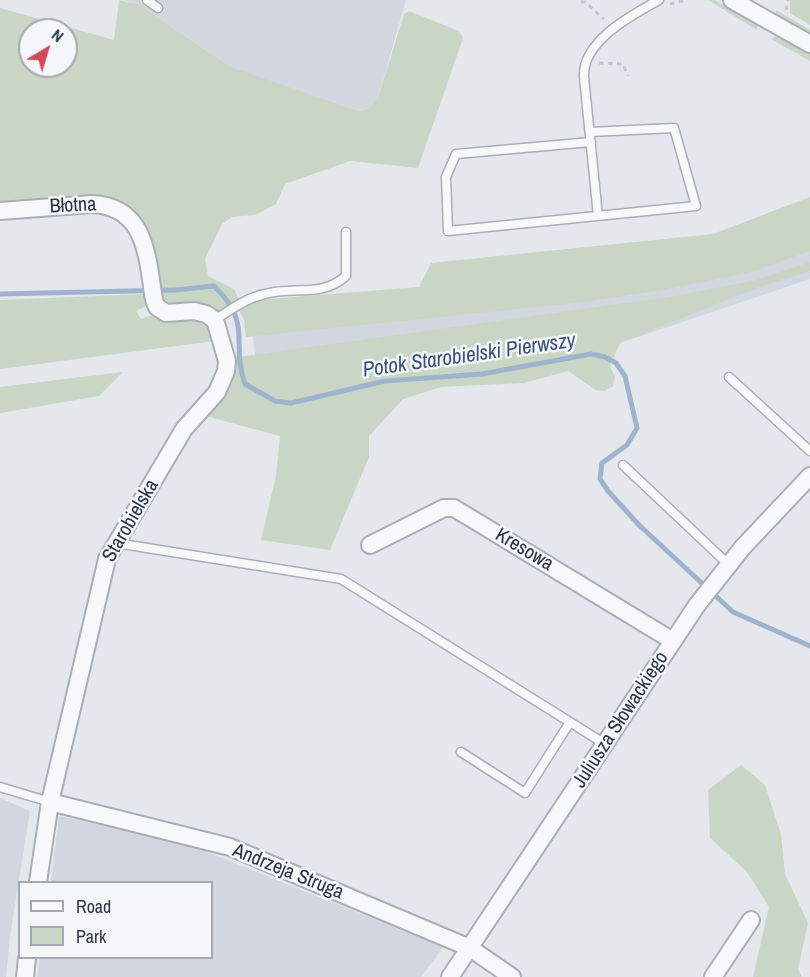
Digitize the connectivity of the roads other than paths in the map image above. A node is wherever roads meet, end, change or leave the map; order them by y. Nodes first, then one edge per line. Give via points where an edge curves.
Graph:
1 (147, 0) edge
2 (732, 0) edge
3 (661, 4) edge
4 (158, 8) dead end
5 (810, 44) edge
6 (590, 132) junction
7 (591, 142) junction
8 (0, 211) edge
9 (598, 216) junction
10 (346, 232) dead end
11 (220, 317) junction
12 (729, 377) dead end
13 (810, 451) edge
14 (623, 465) dead end
15 (810, 476) edge
16 (115, 543) junction
17 (370, 545) dead end
18 (724, 569) junction
19 (673, 641) junction
20 (570, 722) junction
21 (605, 744) junction
22 (461, 752) dead end
23 (0, 788) edge
24 (50, 802) junction
25 (38, 881) edge
26 (751, 920) dead end
27 (470, 948) junction
28 (27, 959) edge
29 (25, 977) edge
30 (450, 977) edge
31 (512, 977) edge
32 (713, 977) edge

1 - 4 lane
2 - 5 street
3 - 6 lane via 618,26 585,61
6 - 7 lane
6 - 9 lane via 674,128 696,206
7 - 9 lane
7 - 9 lane via 456,154 446,177 448,231
8 - 11 street, Błotna via 92,204 114,207 126,215 145,244 153,298 161,311 194,311
10 - 11 lane via 345,276 336,284 322,289 267,293
11 - 16 street, Starobielska via 227,361 222,382 184,429
12 - 13 lane
14 - 18 lane
15 - 18 street, Juliusza Słowackiego
16 - 20 lane via 341,579
16 - 24 street, Starobielska via 102,572
17 - 19 street, Kresowa via 444,508 454,508
18 - 19 street, Juliusza Słowackiego
19 - 21 street, Juliusza Słowackiego
20 - 21 lane
20 - 22 lane via 525,793
21 - 27 street, Juliusza Słowackiego
23 - 24 lane
24 - 25 street, Starobielska
24 - 27 street, Andrzeja Struga via 230,847
26 - 32 street
27 - 30 street, Juliusza Słowackiego
27 - 31 street, Andrzeja Struga
28 - 29 street

